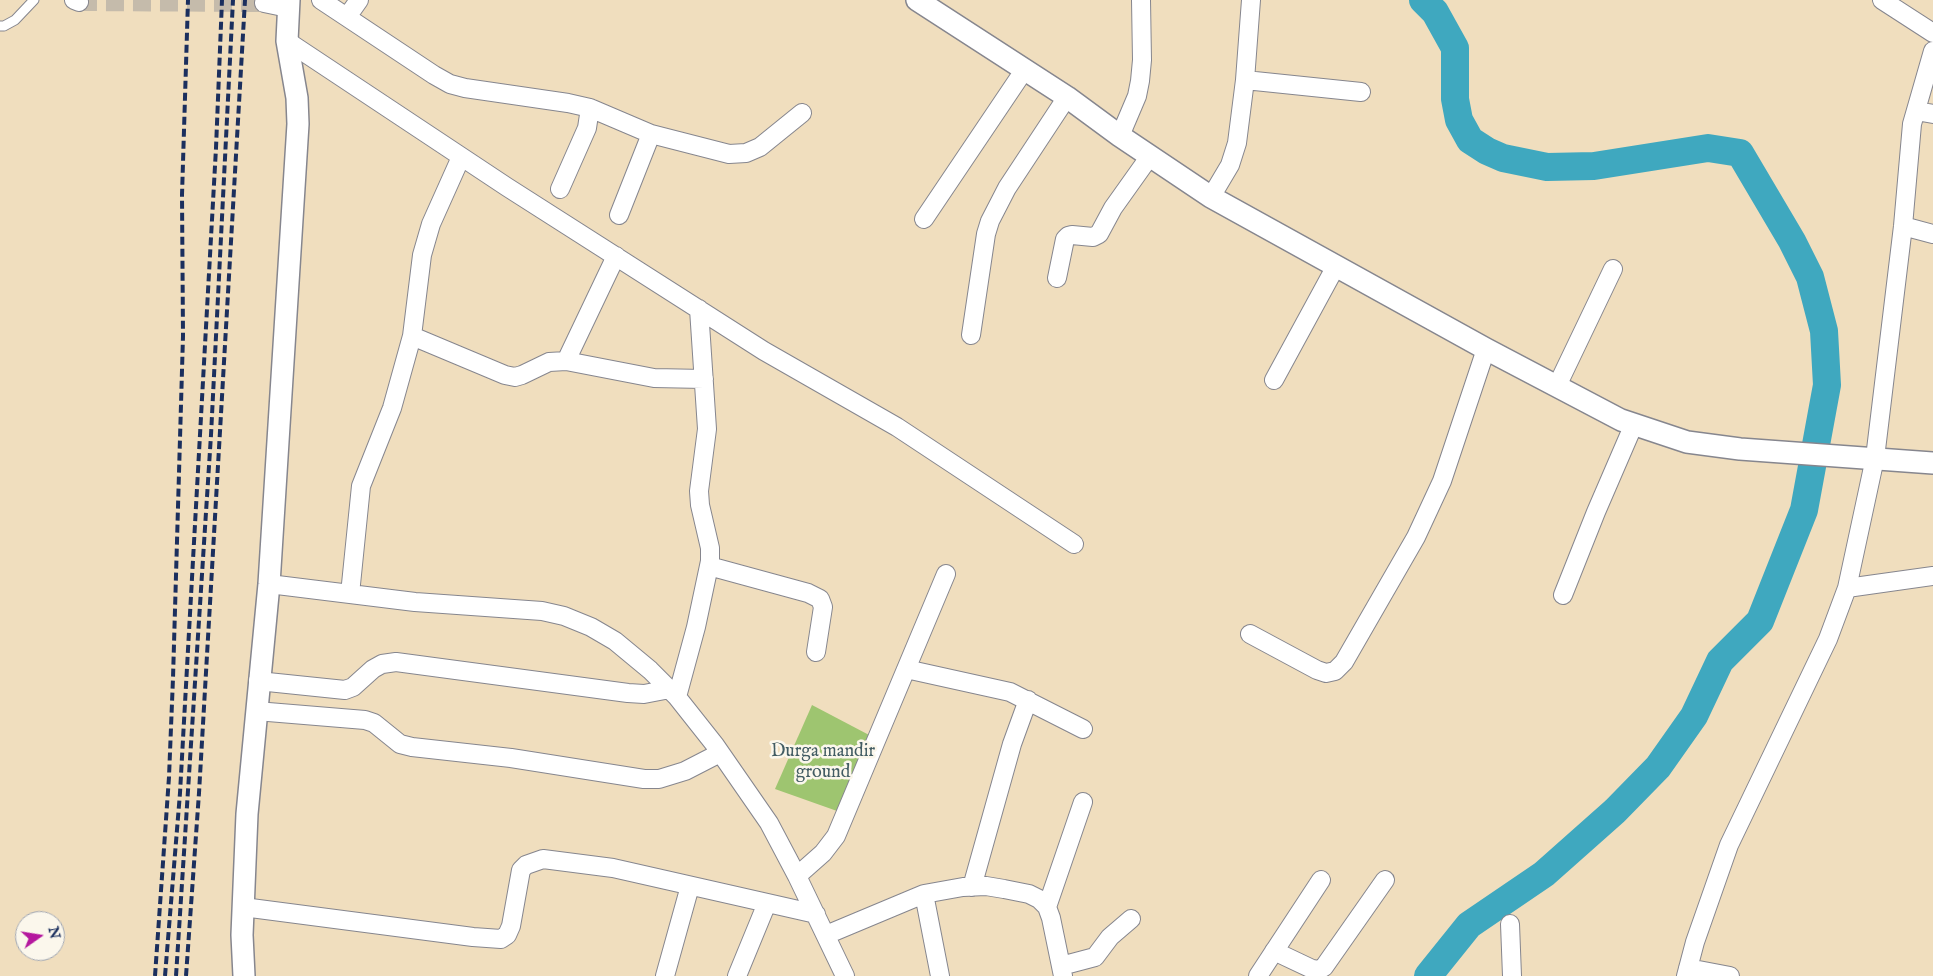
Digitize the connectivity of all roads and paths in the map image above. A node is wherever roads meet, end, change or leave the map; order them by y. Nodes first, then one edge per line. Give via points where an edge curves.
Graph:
1 (34, 0) edge
2 (322, 0) edge
3 (359, 0) edge
4 (917, 0) edge
5 (1141, 0) edge
6 (1251, 0) edge
7 (1882, 0) edge
8 (264, 3) dead end
9 (289, 4) edge
10 (347, 17) junction
11 (0, 26) edge
12 (1933, 33) edge
13 (287, 41) junction
14 (1933, 51) edge
15 (1025, 69) junction
16 (1244, 80) junction
17 (1361, 92) dead end
18 (1067, 97) junction
19 (590, 108) junction
20 (802, 113) dead end
21 (1924, 113) edge
22 (650, 134) junction
23 (1120, 136) junction
24 (1150, 156) junction
25 (461, 157) junction
26 (560, 189) dead end
27 (1212, 197) junction
28 (619, 215) dead end
29 (924, 220) dead end
30 (1903, 226) junction
31 (1933, 234) edge
32 (616, 256) junction
33 (1336, 266) junction
34 (1613, 269) dead end
35 (1057, 278) dead end
36 (699, 309) junction
37 (970, 335) dead end
38 (412, 336) junction
39 (1486, 349) junction
40 (566, 361) junction
41 (704, 379) junction
42 (1274, 380) dead end
43 (1557, 386) junction
44 (1634, 424) junction
45 (1875, 458) junction
46 (1933, 463) edge
47 (1074, 544) dead end
48 (709, 566) junction
49 (946, 574) dead end
50 (1933, 576) edge
51 (269, 584) junction
52 (1846, 588) junction
53 (350, 594) junction
54 (1563, 595) dead end
55 (1250, 634) dead end
56 (816, 652) dead end
57 (906, 669) junction
58 (258, 681) junction
59 (673, 693) junction
60 (1028, 700) junction
61 (256, 711) junction
62 (1083, 729) dead end
63 (720, 753) junction
64 (1083, 802) dead end
65 (797, 876) junction
66 (1320, 880) dead end
67 (1385, 880) dead end
68 (690, 886) junction
69 (972, 887) junction
70 (924, 894) junction
71 (768, 903) junction
72 (243, 907) junction
73 (1047, 907) junction
74 (816, 914) junction
75 (1131, 919) dead end
76 (1510, 924) dead end
77 (826, 935) junction
78 (1274, 951) junction
79 (1062, 971) edge
80 (1687, 972) edge
81 (244, 976) edge
82 (665, 976) edge
83 (738, 976) edge
84 (845, 976) edge
85 (940, 976) edge
86 (1258, 976) edge
87 (1512, 976) edge
88 (1730, 976) edge

1 - 11 lane via 15,20
2 - 10 street
3 - 10 street
4 - 15 street
5 - 23 street via 1140,81
6 - 16 street
7 - 12 street
8 - 9 street
9 - 13 street
10 - 19 street via 450,84
13 - 25 street
13 - 51 street via 298,124
14 - 21 street
15 - 18 street
15 - 29 street
16 - 17 street
16 - 27 street via 1234,154
18 - 23 street
18 - 37 street via 1007,188 990,220
19 - 22 street
19 - 26 street via 587,128
20 - 22 street via 760,147 746,153 729,154
21 - 30 street via 1912,124
22 - 28 street
23 - 24 street
24 - 27 street
24 - 35 street via 1113,208 1099,234 1093,237 1072,235 1065,239
25 - 32 street
25 - 38 street via 431,224 422,255
27 - 33 street
30 - 31 street
30 - 45 street
32 - 36 street
32 - 40 street
33 - 39 street
33 - 42 street
34 - 43 street
36 - 41 street
36 - 47 street via 764,351 897,427
38 - 40 street via 515,377 549,362
38 - 53 street via 392,408 361,486
39 - 43 street
39 - 55 street via 1442,481 1416,537 1344,662 1335,671 1326,673
40 - 41 street via 654,378
41 - 48 street via 706,429 699,491 710,548
43 - 44 street
44 - 45 street via 1687,442
44 - 54 street
45 - 46 street
45 - 52 street
48 - 56 street via 820,599 823,606
48 - 59 street via 696,627
49 - 57 street
50 - 52 street
51 - 53 street
51 - 58 street
52 - 80 street via 1828,639 1729,844
53 - 59 street via 542,611 564,616 615,641
57 - 60 street via 1010,692
57 - 65 street via 836,836 823,853
58 - 59 street via 345,690 382,664 396,662 628,693
58 - 61 street
59 - 63 street
60 - 62 street
60 - 69 street via 1012,744
61 - 63 street via 365,720 374,723 400,744 412,747 644,778 659,779 678,774
61 - 72 street
63 - 65 street via 769,823
64 - 73 street
65 - 74 street
66 - 78 street
67 - 78 street via 1324,967 1312,969
68 - 71 street
68 - 72 street via 613,868 543,859 534,861 521,870 511,926 501,939
68 - 82 street
69 - 70 street
69 - 73 street via 986,886 1029,894
70 - 77 street
70 - 85 street
71 - 74 street
71 - 83 street
72 - 81 street
73 - 79 street
74 - 77 street
75 - 79 street via 1110,937 1095,957
76 - 87 street
77 - 84 street
78 - 86 street
80 - 88 street

